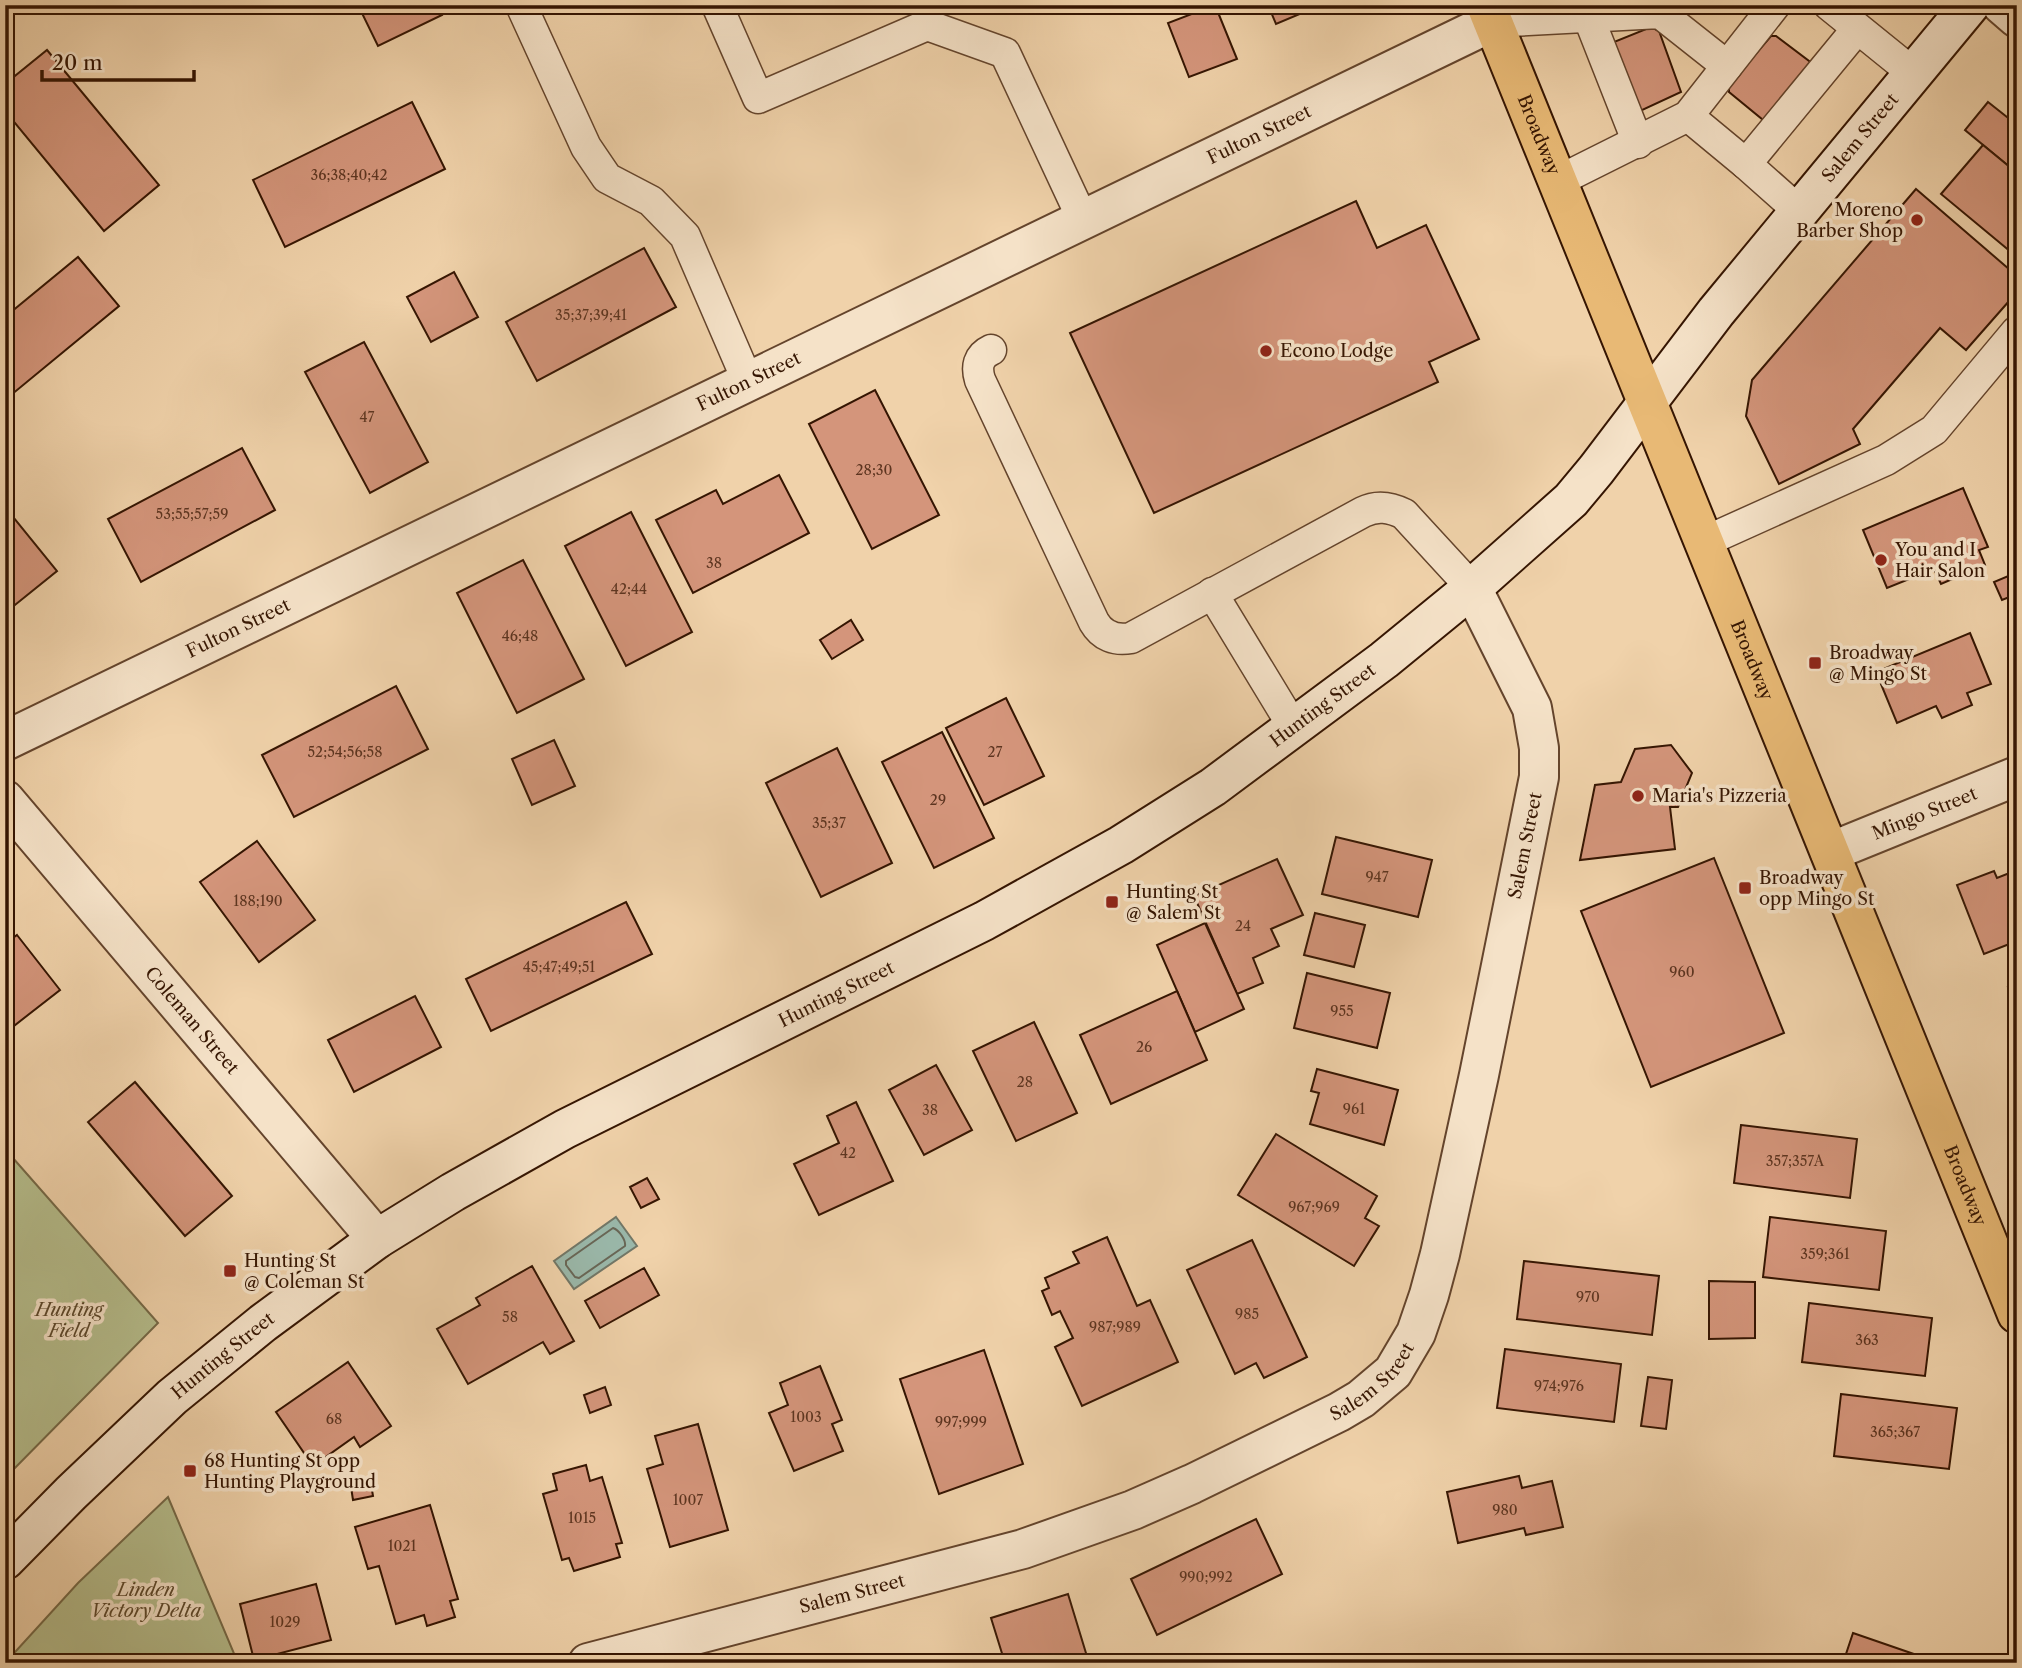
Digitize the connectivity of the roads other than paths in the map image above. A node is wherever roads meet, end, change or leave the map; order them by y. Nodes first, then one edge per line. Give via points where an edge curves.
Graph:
1 (521, 5) edge
2 (717, 5) edge
3 (1775, 5) edge
4 (1829, 5) edge
5 (1970, 5) edge
6 (2002, 5) edge
7 (1489, 13) edge
8 (1588, 16) junction
9 (2017, 18) edge
10 (1857, 29) junction
11 (1727, 66) junction
12 (1913, 73) junction
13 (1688, 116) junction
14 (1639, 143) junction
15 (1745, 164) junction
16 (1556, 183) junction
17 (1800, 212) junction
18 (1083, 220) junction
19 (2016, 332) edge
20 (991, 350) dead end
21 (748, 382) junction
22 (1647, 404) junction
23 (1704, 542) junction
24 (1472, 588) junction
25 (1212, 593) junction
26 (1294, 728) junction
27 (5, 741) edge
28 (2017, 776) edge
29 (5, 800) edge
30 (1830, 852) junction
31 (377, 1239) junction
32 (2017, 1314) edge
33 (5, 1560) edge
34 (588, 1663) edge

1 - 21 lane via 586,147 607,178 651,201 685,236
2 - 18 lane via 758,98 927,25 1005,53
3 - 11 lane
4 - 10 lane
5 - 12 street, Salem Street
6 - 9 street
7 - 8 lane
7 - 16 main road, Broadway
7 - 18 street, Fulton Street
8 - 11 lane via 1660,13
8 - 14 lane
10 - 12 lane
10 - 15 lane
11 - 13 lane
12 - 17 street, Salem Street
13 - 14 lane
13 - 15 lane
14 - 16 lane
15 - 17 lane
16 - 22 main road, Broadway
17 - 22 street, Salem Street
18 - 21 street, Fulton Street
19 - 23 lane via 1934,430 1886,460
20 - 25 lane via 978,365 980,380 1097,627 1112,638 1131,638
21 - 27 street, Fulton Street
22 - 23 main road, Broadway
22 - 24 street, Hunting Street via 1571,500
23 - 30 main road, Broadway
24 - 25 lane via 1404,514 1377,507
24 - 26 street, Hunting Street
24 - 34 street, Salem Street via 1532,708 1539,776 1440,1254 1416,1333 1393,1372 1339,1412 1192,1485 1074,1532 971,1564
25 - 26 lane
26 - 31 street, Hunting Street via 1179,809 1057,882 565,1129
28 - 30 street, Mingo Street
29 - 31 street, Coleman Street
30 - 32 main road, Broadway
31 - 33 street, Hunting Street via 172,1397

